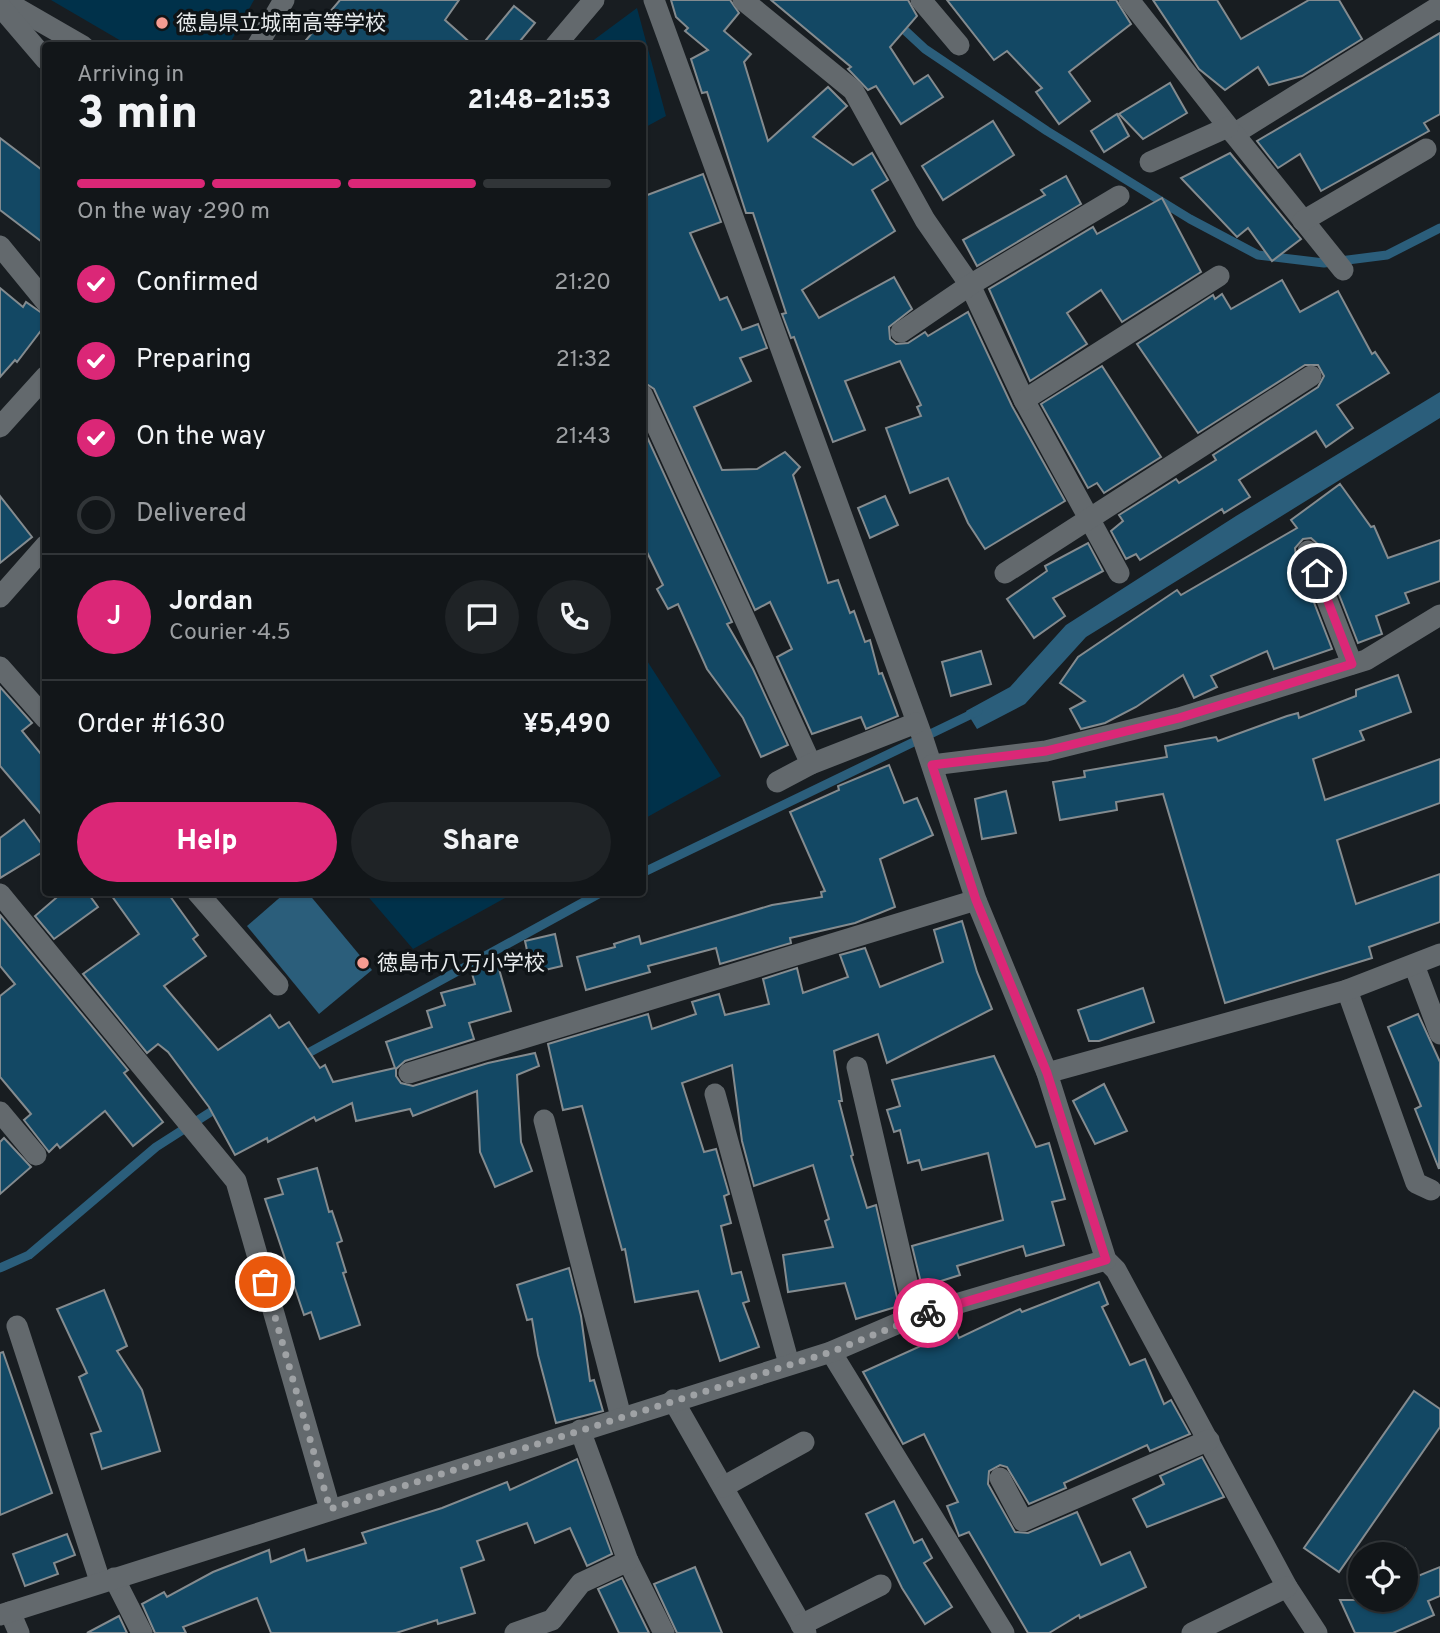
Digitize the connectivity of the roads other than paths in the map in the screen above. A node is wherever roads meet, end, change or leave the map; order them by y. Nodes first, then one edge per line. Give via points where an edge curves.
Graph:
1 (3, 0) edge
2 (284, 0) edge
3 (594, 0) edge
4 (654, 0) edge
5 (743, 0) edge
6 (920, 0) edge
7 (1129, 0) edge
8 (0, 6) edge
9 (1440, 10) edge
10 (76, 42) edge
11 (259, 42) edge
12 (558, 42) edge
13 (959, 45) dead end
14 (42, 55) edge
15 (1231, 130) junction
16 (1426, 149) dead end
17 (1150, 162) dead end
18 (1119, 196) dead end
19 (1303, 221) junction
20 (0, 246) edge
21 (1343, 270) dead end
22 (1219, 276) dead end
23 (970, 285) junction
24 (42, 297) edge
25 (901, 332) dead end
26 (1311, 376) dead end
27 (42, 380) edge
28 (1024, 400) junction
29 (646, 403) edge
30 (0, 427) edge
31 (1089, 519) junction
32 (42, 550) edge
33 (1308, 551) dead end
34 (1005, 573) dead end
35 (1119, 573) dead end
36 (0, 597) edge
37 (1440, 615) edge
38 (1352, 664) junction
39 (0, 667) edge
40 (42, 714) edge
41 (916, 723) junction
42 (811, 764) junction
43 (932, 765) junction
44 (777, 782) dead end
45 (0, 894) edge
46 (200, 896) edge
47 (976, 900) junction
48 (1440, 954) edge
49 (1414, 965) junction
50 (278, 985) dead end
51 (1347, 990) junction
52 (1440, 1034) edge
53 (857, 1067) dead end
54 (409, 1073) dead end
55 (1047, 1073) junction
56 (715, 1094) dead end
57 (0, 1112) edge
58 (544, 1120) dead end
59 (36, 1155) dead end
60 (1431, 1190) dead end
61 (1106, 1260) junction
62 (915, 1317) junction
63 (17, 1326) dead end
64 (831, 1352) junction
65 (789, 1364) junction
66 (673, 1400) junction
67 (621, 1417) junction
68 (580, 1430) junction
69 (1209, 1440) junction
70 (804, 1442) dead end
71 (1000, 1478) dead end
72 (723, 1488) junction
73 (330, 1509) junction
74 (628, 1561) junction
75 (107, 1580) junction
76 (881, 1585) dead end
77 (1287, 1587) junction
78 (5, 1614) edge
79 (803, 1629) edge
80 (19, 1633) edge
81 (142, 1633) edge
82 (515, 1633) edge
83 (664, 1633) edge
84 (1004, 1633) edge
85 (1192, 1633) edge
86 (1317, 1633) edge

1 - 10 street
2 - 11 street
3 - 12 street
4 - 41 street
5 - 23 street via 853,90 925,220
6 - 13 street
7 - 15 street
8 - 14 street
9 - 15 street via 1438,7
15 - 17 street
15 - 19 street
16 - 19 street
18 - 23 street
19 - 21 street
20 - 24 street
22 - 28 street
23 - 25 street
23 - 28 street
26 - 31 street
27 - 30 street
28 - 31 street
29 - 42 street
31 - 34 street
31 - 35 street
32 - 36 street
33 - 38 street
37 - 38 street
38 - 43 street via 1179,718 1046,751
39 - 40 street
41 - 42 street
41 - 43 street
42 - 44 street
43 - 47 street
45 - 73 street via 236,1181
46 - 50 street
47 - 54 street
47 - 55 street
48 - 49 street
49 - 51 street
49 - 52 street
51 - 55 street
51 - 60 street via 1416,1183
53 - 62 street
55 - 61 street
56 - 65 street
57 - 59 street
58 - 67 street
61 - 62 street
61 - 69 street via 1116,1270
62 - 64 street
63 - 75 street
64 - 65 street
64 - 84 street
65 - 66 street
66 - 67 street
66 - 72 street
67 - 68 street
68 - 73 street
68 - 74 street
69 - 71 street via 1023,1521
69 - 77 street
70 - 72 street
72 - 79 street
73 - 75 street
74 - 82 street via 580,1583 552,1620
74 - 83 street
75 - 78 street
75 - 81 street
76 - 79 street
77 - 85 street
77 - 86 street
78 - 80 street

